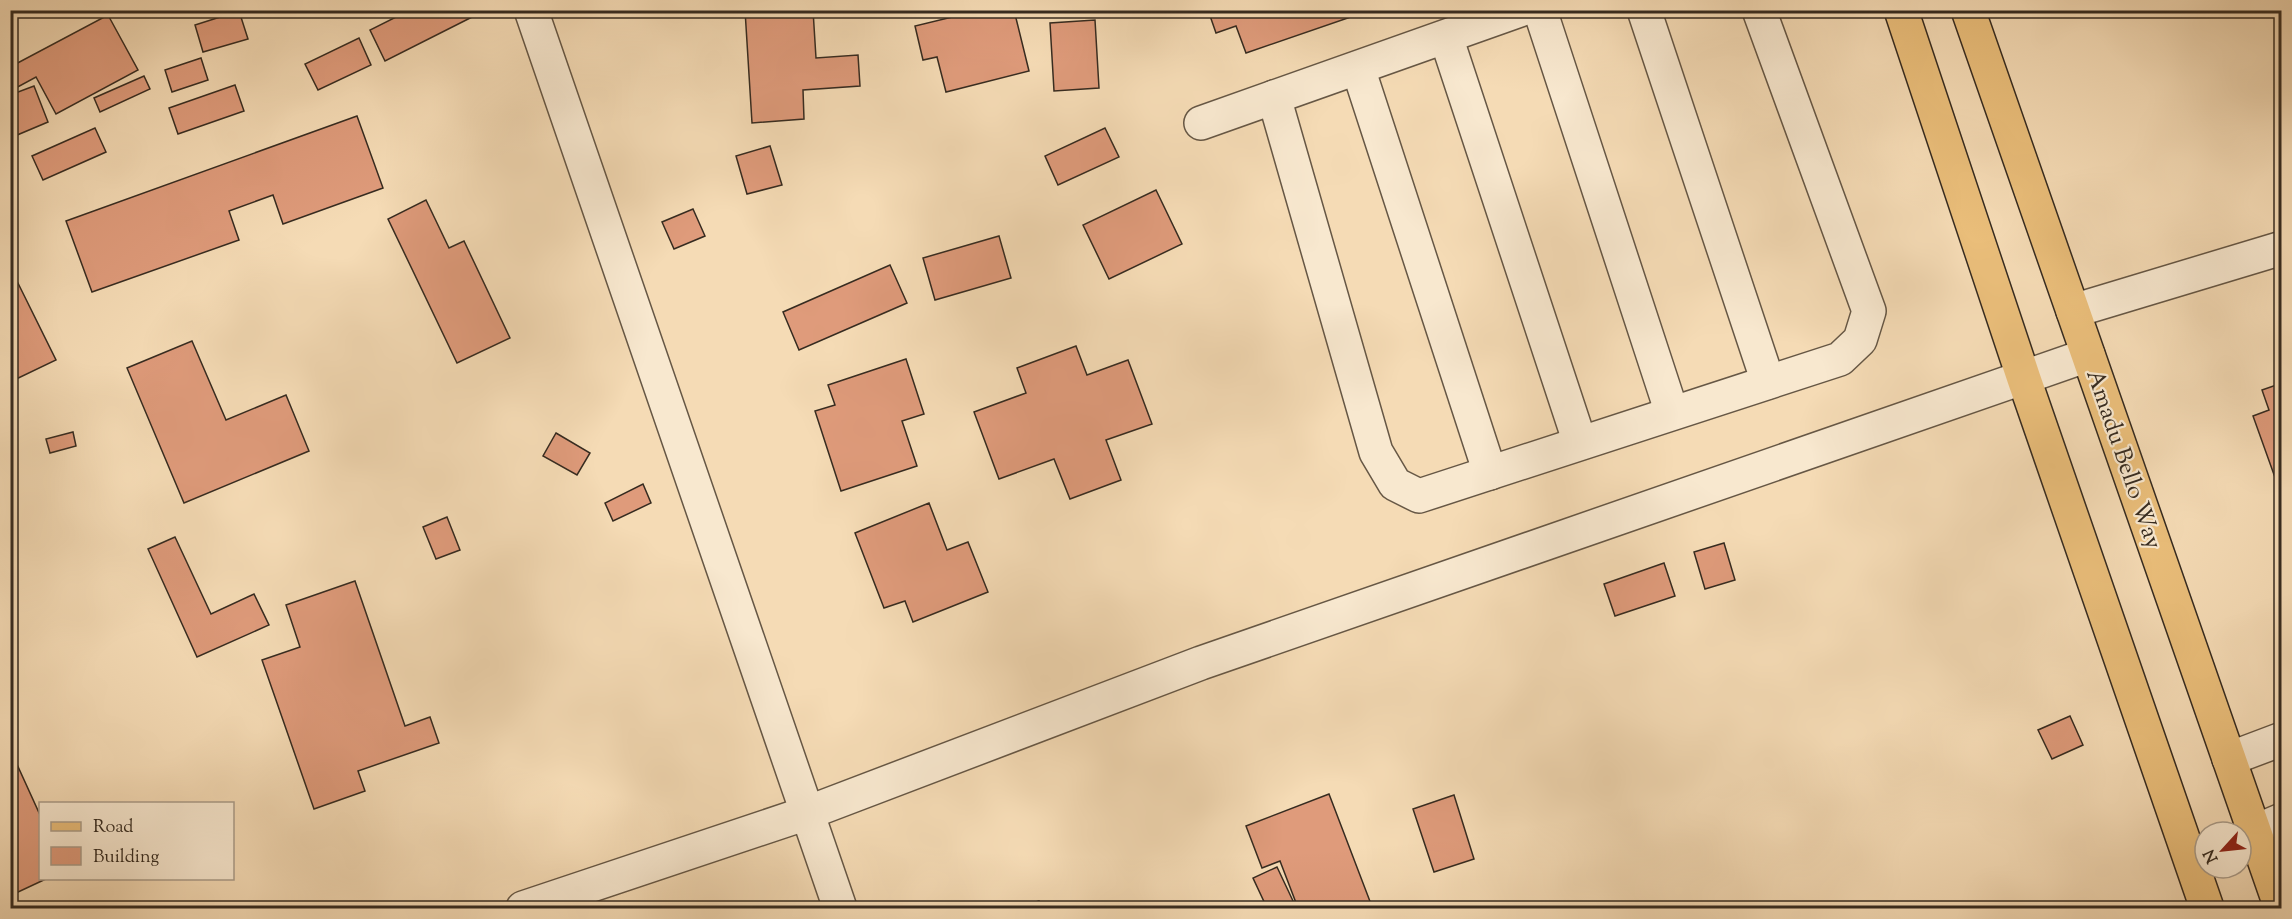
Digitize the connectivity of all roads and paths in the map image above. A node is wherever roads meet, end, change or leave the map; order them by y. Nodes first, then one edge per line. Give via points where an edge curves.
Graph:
1 (531, 10) edge
2 (1520, 10) edge
3 (1540, 10) edge
4 (1644, 10) edge
5 (1759, 10) edge
6 (1901, 10) edge
7 (1968, 10) edge
8 (1446, 37) junction
9 (1358, 68) junction
10 (1274, 97) junction
11 (1201, 123) dead end
12 (2282, 248) edge
13 (2073, 310) junction
14 (2088, 355) junction
15 (2024, 379) junction
16 (1767, 382) junction
17 (1672, 413) junction
18 (1580, 443) junction
19 (1490, 473) junction
20 (2282, 739) edge
21 (2229, 759) junction
22 (807, 813) junction
23 (2268, 826) edge
24 (522, 909) edge
25 (840, 909) edge
26 (2207, 909) edge
27 (2281, 909) edge

1 - 22 street
2 - 8 street
3 - 17 street
4 - 16 street
5 - 16 street via 1869,311 1860,340 1840,359
6 - 15 main road
7 - 13 main road, Amadu Bello Way
8 - 9 street
8 - 18 street
9 - 10 street
9 - 19 street
10 - 11 street
10 - 19 street via 1376,452 1395,484 1419,496
12 - 13 street
13 - 14 main road, Amadu Bello Way
14 - 15 street
14 - 21 main road, Amadu Bello Way
15 - 22 street via 1201,663
15 - 26 main road
16 - 17 street
17 - 18 street
18 - 19 street
20 - 21 street
21 - 23 main road, Amadu Bello Way
22 - 24 street
22 - 25 street
23 - 27 main road, Amadu Bello Way

